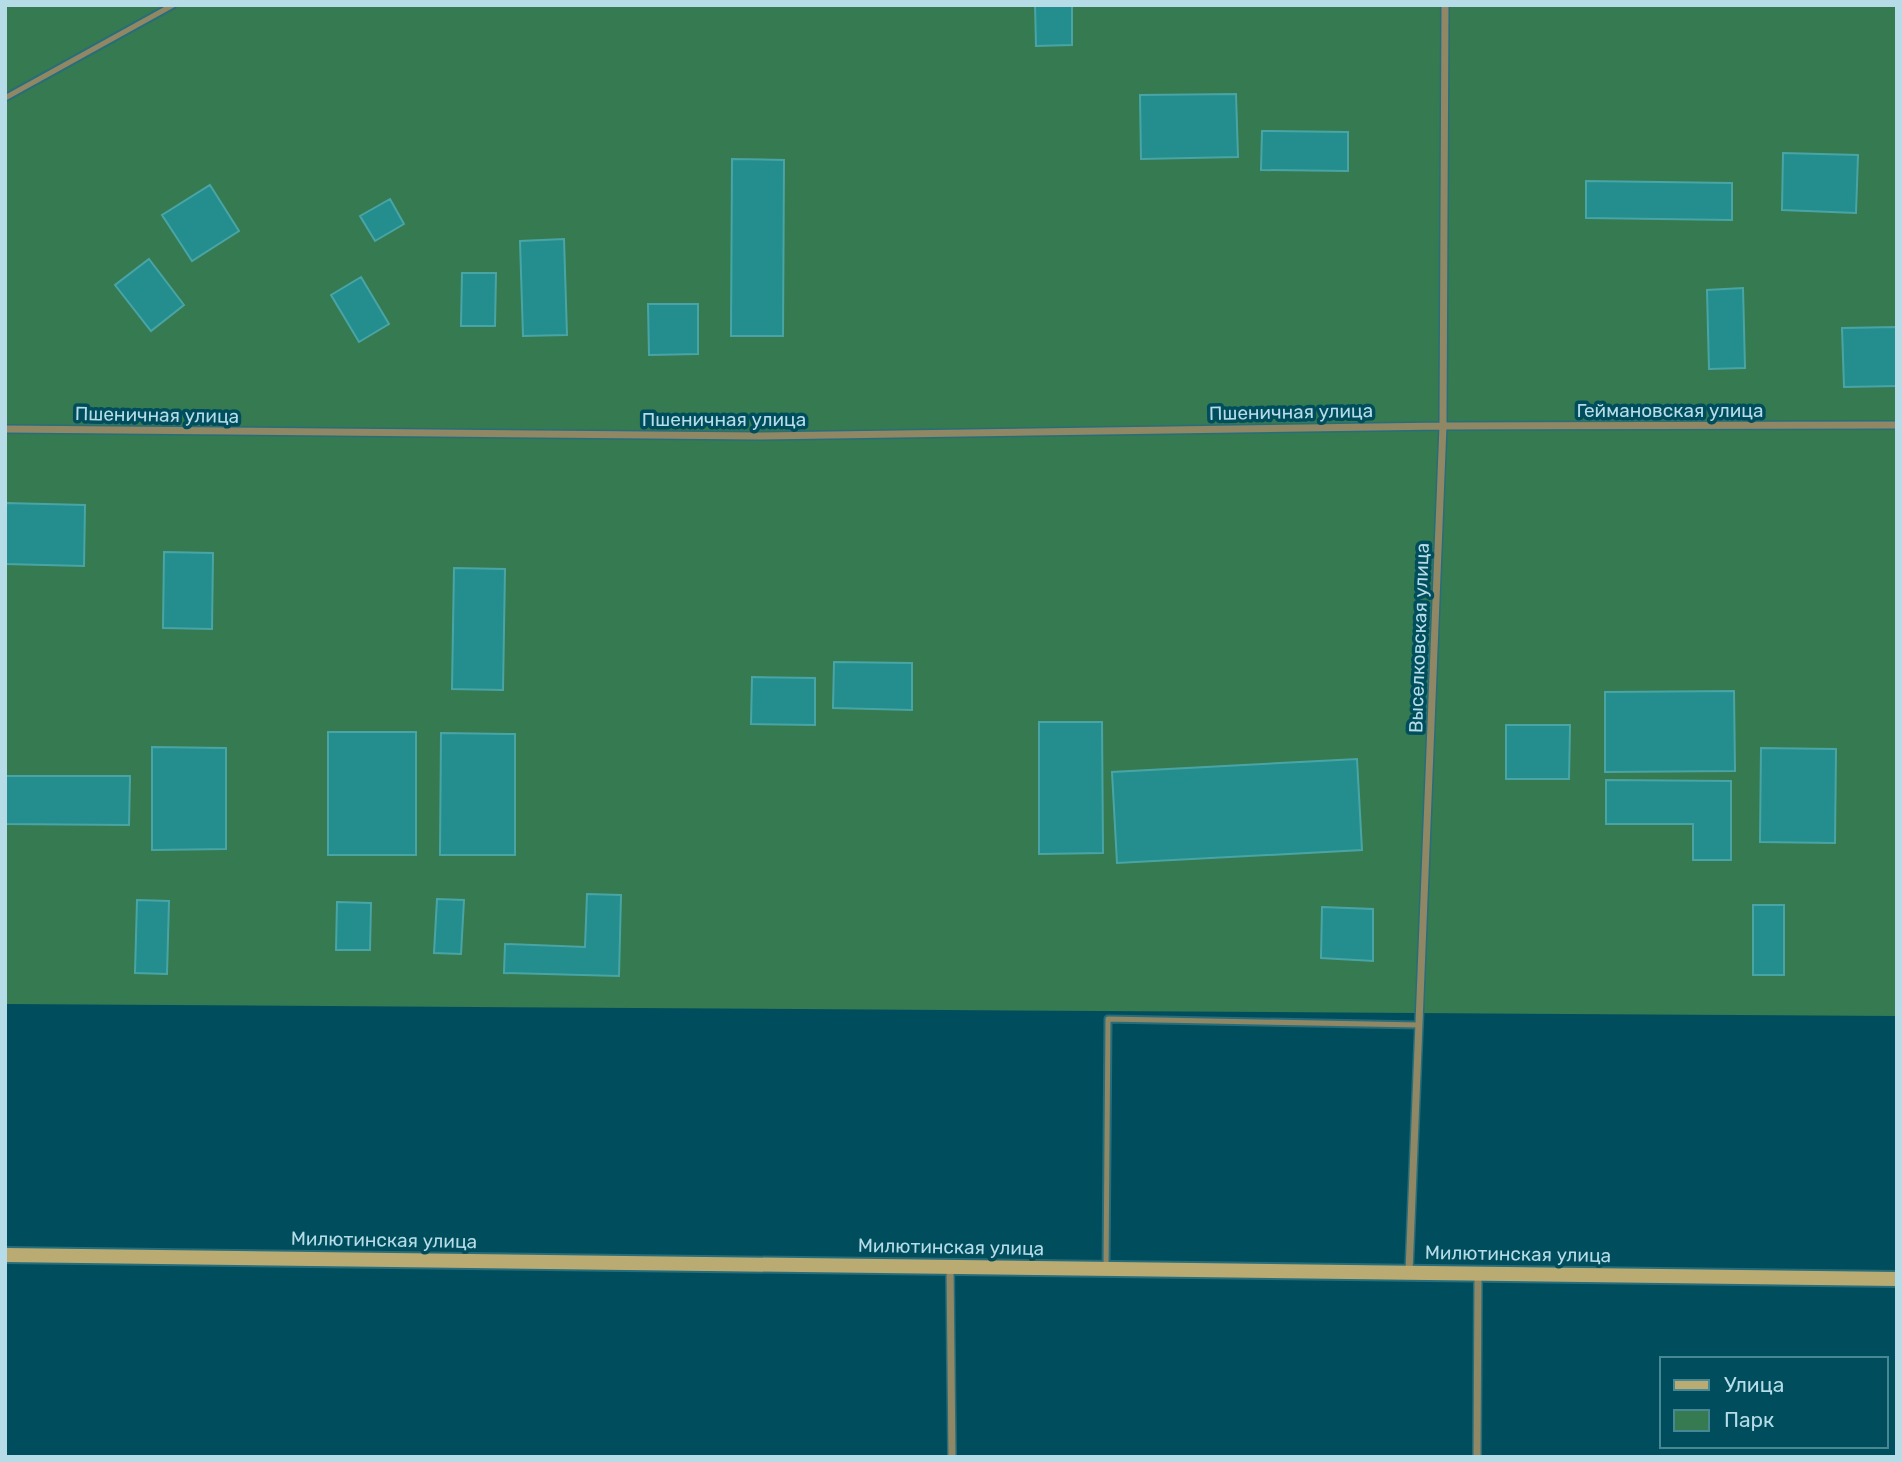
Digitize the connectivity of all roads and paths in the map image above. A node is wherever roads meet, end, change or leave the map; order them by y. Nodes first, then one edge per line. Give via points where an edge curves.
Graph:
1 (173, 5) edge
2 (1445, 5) edge
3 (5, 98) edge
4 (1897, 425) edge
5 (1443, 426) junction
6 (5, 429) edge
7 (1419, 1025) junction
8 (5, 1255) edge
9 (950, 1266) junction
10 (1107, 1269) junction
11 (1409, 1272) junction
12 (1478, 1273) junction
13 (1897, 1279) edge
14 (952, 1457) edge
15 (1477, 1457) edge

1 - 3 lane
2 - 5 street, Выселковская улица
4 - 5 street, Геймановская улица
5 - 6 street, Пшеничная улица via 760,436
5 - 7 street, Выселковская улица
7 - 10 lane via 1108,1019
7 - 11 street, Выселковская улица
8 - 9 main road, Милютинская улица
9 - 10 main road, Милютинская улица
9 - 14 street
10 - 11 main road, Милютинская улица
11 - 12 main road, Милютинская улица
12 - 13 main road, Милютинская улица
12 - 15 street

